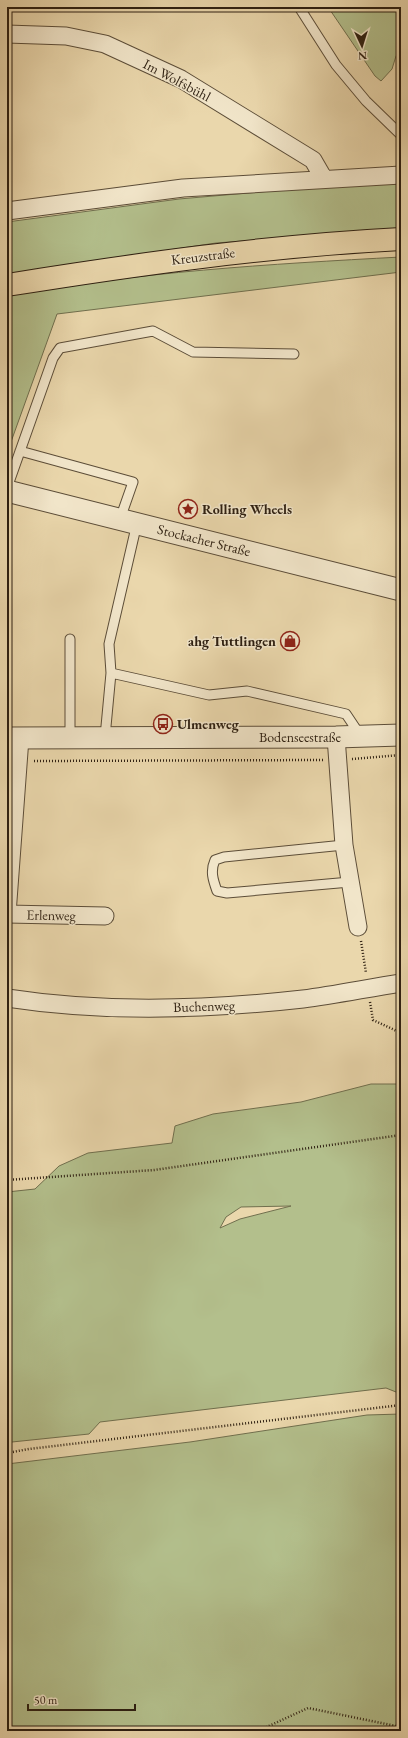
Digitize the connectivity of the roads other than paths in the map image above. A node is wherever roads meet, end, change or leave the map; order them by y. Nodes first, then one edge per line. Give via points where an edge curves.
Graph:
1 (299, 7) edge
2 (7, 34) edge
3 (401, 134) edge
4 (401, 175) edge
5 (324, 179) junction
6 (7, 211) edge
7 (401, 239) edge
8 (7, 285) edge
9 (294, 354) dead end
10 (20, 451) junction
11 (7, 490) edge
12 (129, 521) junction
13 (401, 590) edge
14 (70, 639) dead end
15 (111, 673) junction
16 (401, 735) edge
17 (361, 736) junction
18 (336, 737) junction
19 (13, 738) edge
20 (70, 738) junction
21 (105, 738) junction
22 (344, 845) junction
23 (350, 882) junction
24 (104, 916) dead end
25 (358, 927) dead end
26 (401, 983) edge
27 (7, 998) edge

1 - 3 lane via 336,65 366,101
2 - 5 street, Im Wolfsbühl via 66,36 106,44 137,58 181,79 313,160
4 - 5 street
5 - 6 street via 183,188
7 - 8 main road, Kreuzstraße via 236,252 138,264
9 - 10 lane via 193,352 153,331 60,348 52,358
10 - 11 lane
10 - 12 lane via 133,482
11 - 12 street, Stockacher Straße
12 - 13 street, Stockacher Straße
12 - 15 lane via 109,644
14 - 20 lane
15 - 17 lane via 209,695 247,691 346,714
15 - 21 lane
16 - 17 street, Bodenseestraße
17 - 18 street, Bodenseestraße
18 - 21 street, Bodenseestraße
18 - 22 street
19 - 20 street, Bodenseestraße
19 - 24 street, Erlenweg via 18,761 7,914
20 - 21 street, Bodenseestraße
22 - 23 street
22 - 23 lane via 224,857 215,860 212,867 213,881 217,891 227,893
23 - 25 street
26 - 27 street, Buchenweg via 304,999 157,1008 73,1006

